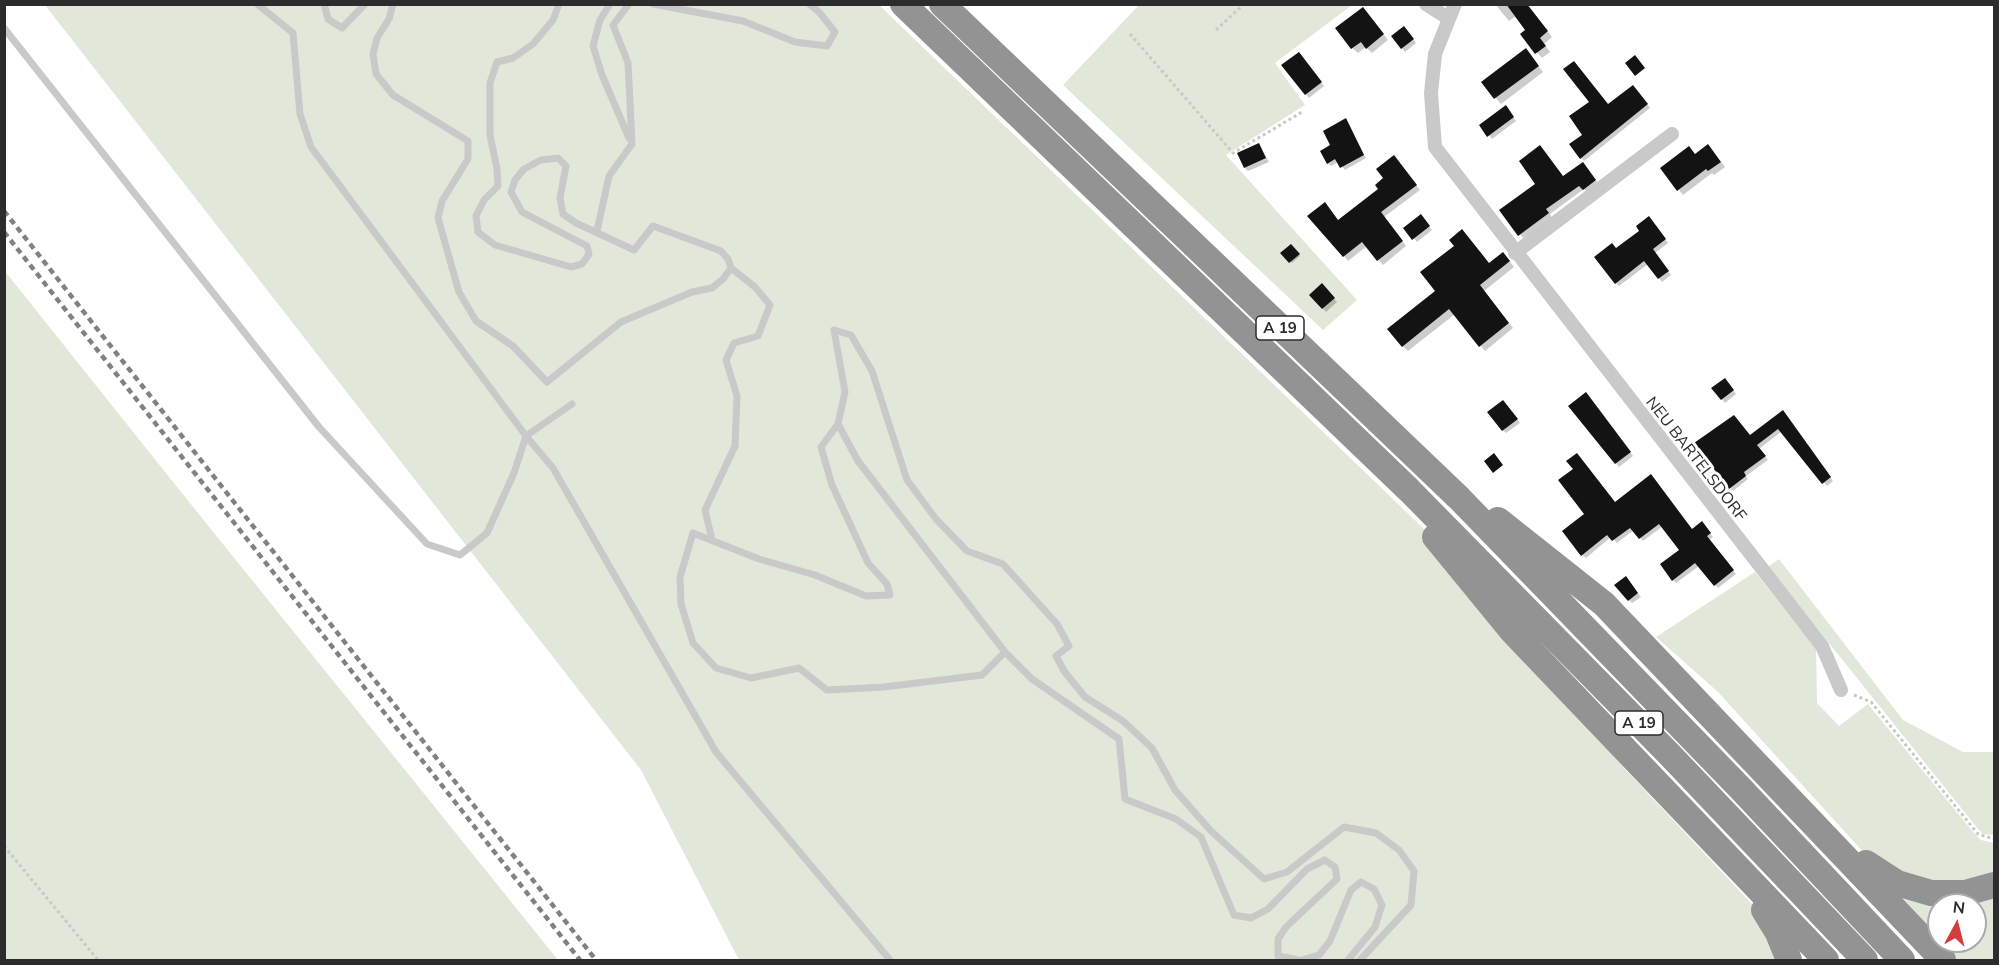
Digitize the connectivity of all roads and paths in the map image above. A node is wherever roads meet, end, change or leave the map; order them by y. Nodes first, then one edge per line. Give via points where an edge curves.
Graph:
1 (257, 4) edge
2 (324, 4) edge
3 (365, 4) edge
4 (393, 4) edge
5 (559, 4) edge
6 (610, 4) edge
7 (629, 4) edge
8 (653, 4) edge
9 (809, 4) edge
10 (903, 4) edge
11 (942, 4) edge
12 (1244, 4) edge
13 (1426, 4) edge
14 (1455, 4) edge
15 (1448, 18) junction
16 (4, 28) edge
17 (1216, 30) dead end
18 (1130, 34) dead end
19 (1302, 112) dead end
20 (1672, 134) dead end
21 (632, 144) junction
22 (597, 231) junction
23 (1515, 253) junction
24 (731, 268) junction
25 (572, 404) dead end
26 (838, 424) junction
27 (526, 436) junction
28 (1409, 489) junction
29 (1459, 498) junction
30 (712, 540) junction
31 (1005, 652) junction
32 (1841, 690) joint
33 (1827, 837) junction
34 (1995, 839) edge
35 (4, 846) edge
36 (1995, 885) edge
37 (1756, 887) junction
38 (98, 960) edge
39 (890, 960) edge
40 (1300, 960) edge
41 (1348, 960) edge
42 (1360, 960) edge
43 (1789, 960) edge
44 (1826, 960) edge
45 (1865, 960) edge
46 (1902, 960) edge
47 (1943, 960) edge

1 - 27 lane via 293,33 300,114 312,147
2 - 3 lane via 328,20 342,28
4 - 24 lane via 377,38 376,74 393,95 468,141 468,159 442,201 438,218 459,292 476,321 513,346 547,382 621,322 692,292 712,288
5 - 22 lane via 553,20 533,44 513,58 497,62 490,83 490,135 498,186 484,200 476,216 478,232 495,245 571,267 582,264 589,254 587,246 522,212 511,192 524,169 541,160 558,158 566,166 560,198 563,214 576,224
6 - 21 lane via 600,20 593,46
7 - 21 lane via 614,25 628,63
8 - 9 lane via 743,21 795,42 827,46 835,32
10 - 28 highway, A 19
11 - 29 highway, A 19
12 - 17 path
13 - 15 street
14 - 15 street, NEU BARTELSDORF
15 - 23 street, NEU BARTELSDORF via 1435,54 1431,93 1435,147
16 - 27 lane via 319,427 427,544 459,555 487,533
18 - 19 path via 1233,153
20 - 23 street
21 - 22 lane via 609,176
22 - 24 lane via 634,250 653,226 721,251
23 - 32 street, NEU BARTELSDORF via 1822,646
24 - 30 lane via 770,305 758,336 734,343 726,360 737,396 735,446 705,510
25 - 27 lane
26 - 30 lane via 821,447 832,485 868,563 887,584 890,595 866,596
26 - 31 lane via 858,461
26 - 42 lane via 845,392 834,330 851,335 872,371 907,480 936,519 967,551 1003,564 1057,624 1069,646 1056,656 1085,697 1124,721 1152,748 1175,790 1211,831 1264,879 1287,872 1344,827 1376,833 1399,850 1414,871 1411,905
27 - 39 lane via 553,468 716,752
28 - 37 highway via 1424,523 1512,631
28 - 45 highway, A 19 via 1662,746
29 - 33 highway via 1497,519 1604,604
29 - 46 highway, A 19
30 - 31 lane via 693,533 680,578 681,604 693,643 716,668 751,678 799,668 827,690 884,687 982,675
31 - 40 lane via 1032,680 1119,740 1125,799 1176,819 1201,837 1234,915 1251,918 1268,909 1307,869 1325,860 1335,867 1337,879 1278,939 1278,956
32 - 34 path via 1871,702 1978,834
33 - 36 highway via 1884,877 1911,889 1947,894
33 - 47 highway
35 - 38 path
37 - 43 highway
37 - 44 highway
40 - 41 lane via 1319,955 1330,940 1351,890 1361,882 1374,888 1382,905 1375,927

